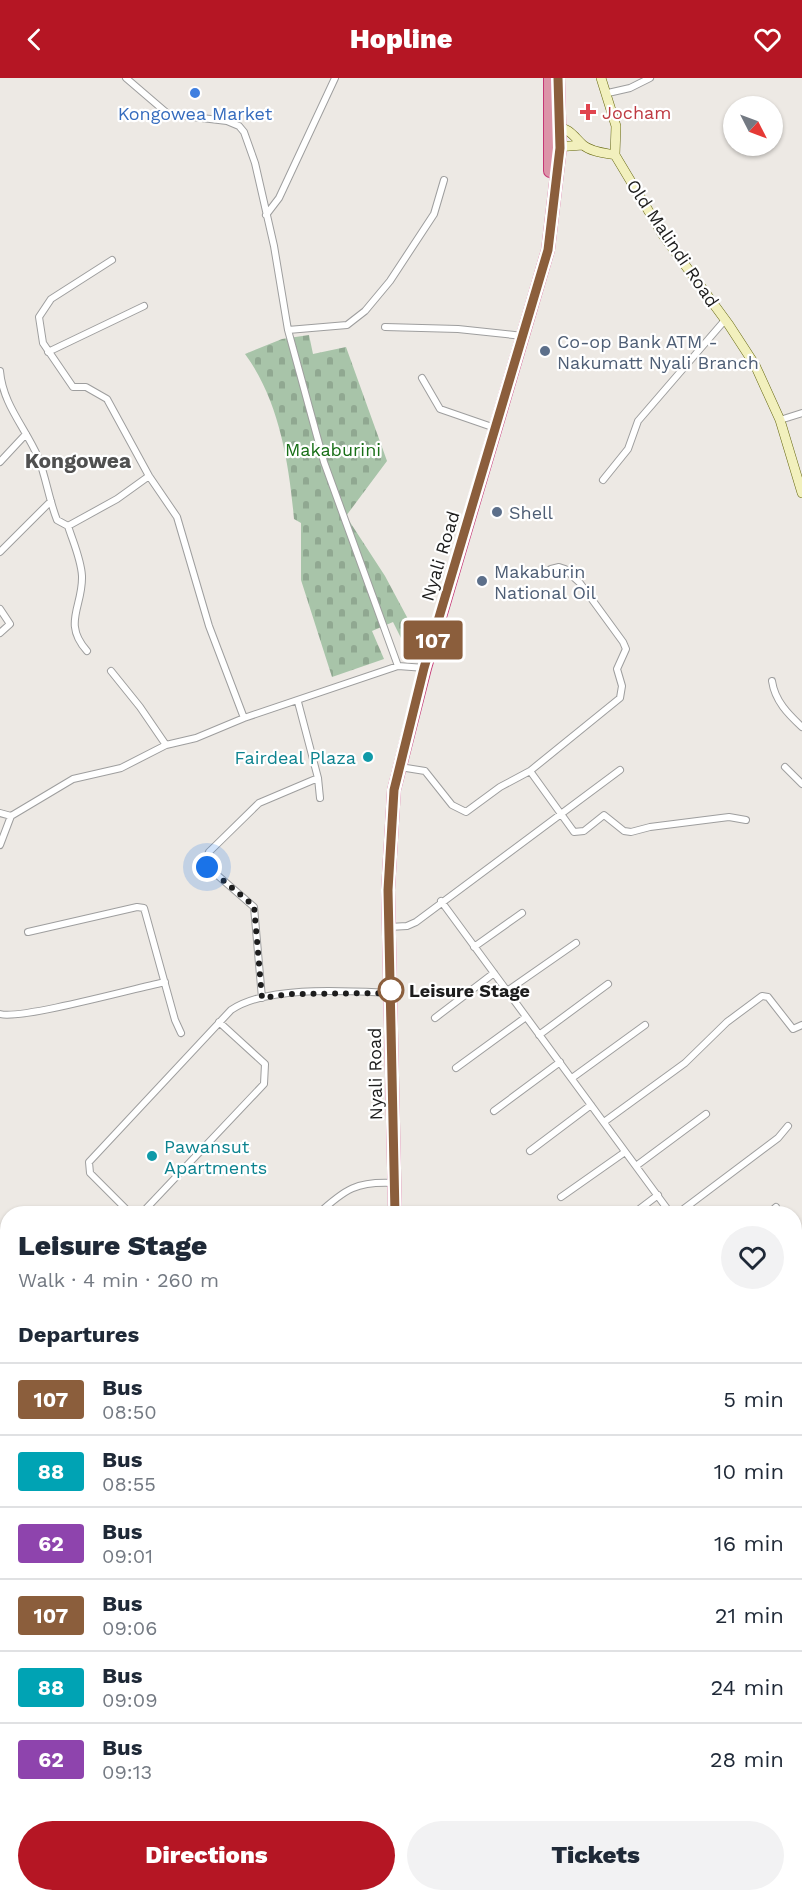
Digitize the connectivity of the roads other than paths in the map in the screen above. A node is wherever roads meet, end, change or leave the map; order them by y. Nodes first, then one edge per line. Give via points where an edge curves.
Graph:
1 (126, 78) edge
2 (335, 78) edge
3 (550, 78) edge
4 (558, 78) edge
5 (602, 78) edge
6 (650, 78) edge
7 (608, 93) junction
8 (556, 127) junction
9 (583, 145) junction
10 (556, 147) junction
11 (615, 155) junction
12 (444, 180) dead end
13 (266, 216) junction
14 (112, 260) dead end
15 (144, 306) dead end
16 (725, 320) junction
17 (385, 327) dead end
18 (288, 330) junction
19 (524, 336) junction
20 (48, 352) junction
21 (0, 371) edge
22 (422, 378) dead end
23 (802, 413) edge
24 (780, 420) junction
25 (495, 428) junction
26 (27, 434) junction
27 (0, 462) edge
28 (149, 476) junction
29 (603, 480) dead end
30 (802, 493) edge
31 (51, 501) junction
32 (68, 526) junction
33 (0, 552) edge
34 (551, 569) dead end
35 (0, 609) edge
36 (0, 633) edge
37 (87, 651) dead end
38 (398, 666) junction
39 (424, 668) junction
40 (111, 671) dead end
41 (772, 681) dead end
42 (298, 702) junction
43 (244, 718) junction
44 (802, 728) edge
45 (166, 745) junction
46 (785, 766) dead end
47 (399, 767) junction
48 (620, 770) dead end
49 (530, 771) junction
50 (318, 778) junction
51 (802, 784) edge
52 (320, 798) dead end
53 (0, 813) edge
54 (559, 814) junction
55 (11, 816) junction
56 (746, 820) dead end
57 (0, 845) edge
58 (441, 901) junction
59 (522, 913) dead end
60 (389, 927) junction
61 (28, 932) dead end
62 (576, 943) dead end
63 (474, 947) junction
64 (494, 973) junction
65 (165, 982) junction
66 (608, 984) dead end
67 (507, 991) junction
68 (391, 993) junction
69 (262, 998) junction
70 (0, 1014) edge
71 (526, 1017) junction
72 (435, 1018) dead end
73 (219, 1022) junction
74 (645, 1024) dead end
75 (802, 1025) edge
76 (181, 1032) dead end
77 (539, 1035) junction
78 (560, 1062) junction
79 (456, 1068) dead end
80 (572, 1078) junction
81 (591, 1105) junction
82 (494, 1111) dead end
83 (706, 1114) dead end
84 (604, 1122) junction
85 (788, 1126) dead end
86 (530, 1151) dead end
87 (625, 1152) junction
88 (636, 1166) junction
89 (394, 1183) junction
90 (657, 1195) junction
91 (561, 1197) dead end
92 (123, 1206) edge
93 (149, 1206) edge
94 (327, 1206) edge
95 (395, 1206) edge
96 (643, 1206) edge
97 (665, 1206) edge
98 (688, 1206) edge

1 - 13 street via 174,117 199,117 238,126 255,163
2 - 13 street via 279,198
3 - 8 highway, Nyali Road
4 - 8 highway, Nyali Road
5 - 7 main road
6 - 7 street
7 - 11 main road via 616,126
8 - 9 main road via 576,135
8 - 10 highway, Nyali Road
9 - 10 main road
9 - 11 main road
10 - 19 highway, Nyali Road via 541,271
11 - 16 main road, Old Malindi Road via 663,234
12 - 18 street via 434,214 365,311 347,325
13 - 18 street
14 - 20 street via 51,299 42,309 39,329
15 - 20 street
16 - 24 main road, Old Malindi Road via 754,365
16 - 29 street via 638,421 628,450
17 - 19 street
18 - 38 street via 335,499
19 - 25 highway, Nyali Road
20 - 28 street via 73,387 86,387 107,399
21 - 26 street via 13,415
22 - 25 street via 440,409
23 - 24 street
24 - 30 main road, Old Malindi Road
25 - 39 highway, Nyali Road
26 - 27 street
26 - 31 street via 39,458
28 - 32 street
28 - 43 street via 177,517 209,626
31 - 32 street via 57,520
31 - 33 street
32 - 37 street via 82,576 73,619 75,635
34 - 49 street via 559,567 572,574 623,642 626,649 616,669 622,692 620,698
35 - 36 street via 10,624
38 - 39 street
38 - 42 street
39 - 47 highway, Nyali Road
40 - 45 street
41 - 44 street via 774,694
42 - 43 street
42 - 50 street
43 - 45 street via 196,738
45 - 55 street via 121,768 74,779
46 - 51 street
47 - 49 street via 425,771 452,805 466,812
47 - 60 highway, Nyali Road via 390,832
48 - 54 street
49 - 54 street
50 - 52 street
50 - 69 street via 259,803 206,859 207,867 254,906
53 - 55 street
54 - 56 street via 574,832 584,831 604,815 631,832 729,817
54 - 58 street
55 - 57 street
58 - 60 street via 416,922
58 - 63 street
59 - 63 street
60 - 68 highway, Nyali Road
61 - 65 street via 144,908
62 - 67 street
63 - 64 street
64 - 67 street
64 - 72 street
65 - 70 street via 14,1015
65 - 76 street
66 - 77 street
67 - 71 street
68 - 69 street
68 - 89 highway, Nyali Road
69 - 73 street via 241,1003
71 - 77 street
71 - 79 street
73 - 92 street via 88,1162 90,1173
73 - 93 street via 264,1064 264,1083
74 - 80 street
75 - 84 street via 793,1029 768,997 762,996 727,1022 685,1063
77 - 78 street
78 - 80 street
78 - 82 street
80 - 81 street
81 - 84 street
81 - 86 street
83 - 88 street
84 - 87 street
85 - 98 street via 778,1138
87 - 88 street
87 - 91 street
88 - 90 street
89 - 94 street via 368,1182 339,1195
89 - 95 highway, Nyali Road
90 - 96 street
90 - 97 street

